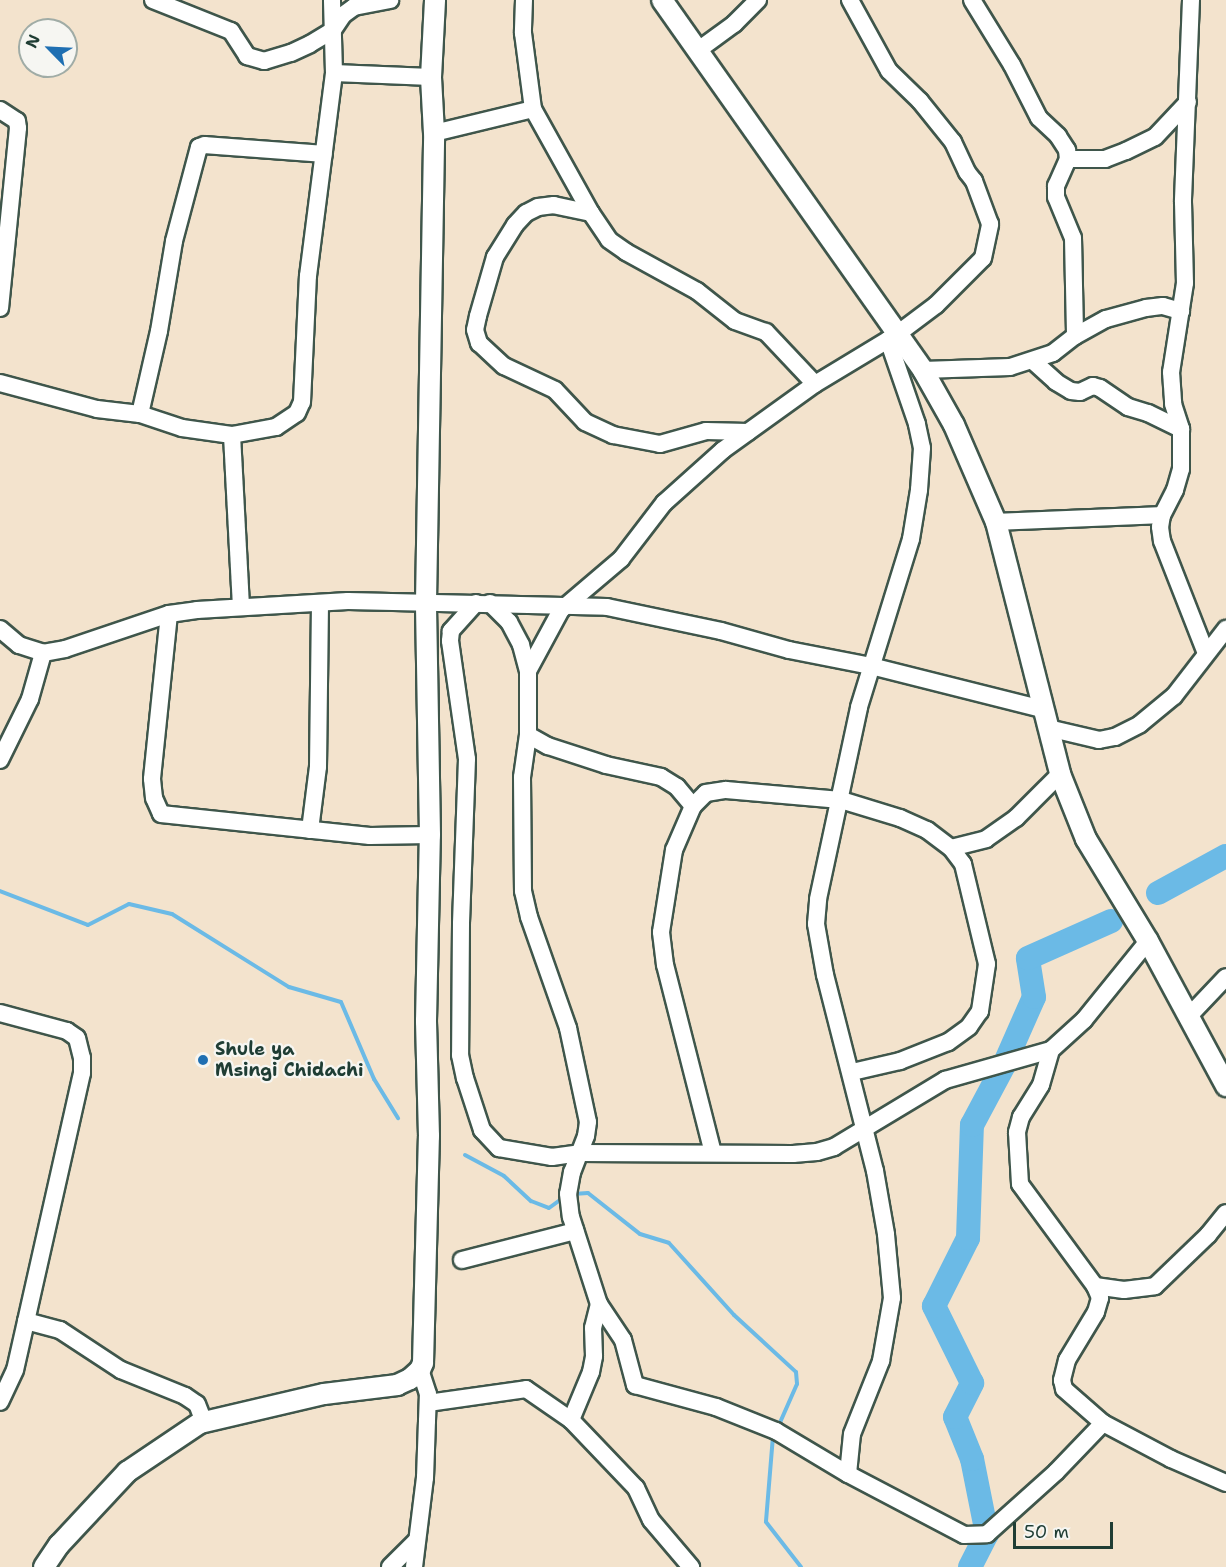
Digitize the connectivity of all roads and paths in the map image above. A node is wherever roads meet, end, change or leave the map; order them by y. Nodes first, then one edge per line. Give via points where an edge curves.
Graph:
1 (153, 0) edge
2 (332, 0) edge
3 (390, 0) edge
4 (435, 0) edge
5 (525, 0) edge
6 (662, 0) edge
7 (758, 0) edge
8 (850, 0) edge
9 (972, 0) edge
10 (1191, 0) edge
11 (333, 30) junction
12 (697, 51) junction
13 (334, 73) junction
14 (431, 76) junction
15 (1188, 102) junction
16 (533, 109) junction
17 (0, 110) edge
18 (434, 133) junction
19 (324, 154) junction
20 (1068, 159) junction
21 (591, 213) junction
22 (0, 308) edge
23 (1181, 311) junction
24 (1075, 336) junction
25 (892, 337) junction
26 (1033, 361) junction
27 (923, 370) junction
28 (0, 383) edge
29 (815, 384) junction
30 (140, 414) junction
31 (1181, 429) junction
32 (748, 432) junction
33 (232, 435) junction
34 (1162, 515) junction
35 (996, 522) junction
36 (426, 602) junction
37 (320, 603) junction
38 (483, 603) junction
39 (569, 604) junction
40 (241, 607) junction
41 (169, 614) junction
42 (0, 628) edge
43 (1226, 629) edge
44 (43, 653) junction
45 (1206, 653) junction
46 (871, 666) junction
47 (528, 671) junction
48 (1045, 718) junction
49 (528, 735) junction
50 (0, 760) edge
51 (1060, 774) junction
52 (841, 800) junction
53 (693, 806) junction
54 (310, 830) junction
55 (430, 835) junction
56 (951, 848) junction
57 (1148, 941) junction
58 (1226, 976) edge
59 (0, 1013) edge
60 (1190, 1015) junction
61 (1051, 1050) junction
62 (852, 1072) junction
63 (1226, 1086) edge
64 (866, 1128) junction
65 (580, 1153) junction
66 (713, 1153) junction
67 (1226, 1213) edge
68 (575, 1231) junction
69 (462, 1260) dead end
70 (1095, 1286) junction
71 (599, 1304) junction
72 (26, 1321) junction
73 (420, 1370) junction
74 (0, 1402) edge
75 (428, 1403) junction
76 (571, 1420) junction
77 (204, 1422) junction
78 (1103, 1423) junction
79 (848, 1474) junction
80 (1226, 1483) edge
81 (416, 1541) junction
82 (44, 1567) edge
83 (390, 1567) edge
84 (414, 1567) edge
85 (691, 1567) edge

1 - 11 street via 231,31 247,56 264,61 291,54
2 - 11 street
3 - 11 street via 354,7
4 - 14 street
5 - 16 street via 523,33
6 - 12 street
7 - 12 street via 734,24
8 - 25 street via 889,71 920,100 953,142 974,181 990,224 983,258 936,305
9 - 20 street via 1039,118 1068,150
10 - 15 street
11 - 13 street
12 - 25 street
13 - 14 street
13 - 19 street
14 - 18 street
15 - 20 street via 1155,136 1126,151 1105,159
15 - 23 street via 1185,283
16 - 18 street
16 - 21 street
17 - 22 street via 16,121 18,128
18 - 36 street
19 - 30 street via 199,147 174,241
19 - 33 street via 308,276 302,402 297,413 276,427
20 - 24 street via 1056,186 1056,197 1073,238
21 - 29 street via 609,240 626,252 697,291 735,321 766,332
21 - 32 street via 554,205 538,207 515,225 495,257 475,330 479,343 504,366 555,390 585,422 613,435 660,444 706,431
23 - 24 street via 1163,306 1146,308 1107,319
23 - 31 street via 1171,372 1173,404
24 - 26 street via 1053,353
25 - 27 street
25 - 29 street
25 - 46 street via 922,448 911,539
26 - 27 street via 1010,367
26 - 31 street via 1071,391 1100,388 1128,407
27 - 35 street via 954,425
28 - 30 street via 97,409
29 - 32 street
30 - 33 street via 182,428
31 - 34 street via 1180,478
32 - 39 street via 664,503 621,559
33 - 40 street
34 - 35 street
34 - 45 street via 1162,541
35 - 48 street
36 - 37 street
36 - 38 street
36 - 55 street
37 - 40 street
37 - 54 street via 318,767
38 - 39 street
38 - 47 street via 509,622
38 - 65 street via 451,631 450,641 467,759 460,1054 482,1130 499,1148 552,1158
39 - 46 street via 607,607
39 - 47 street via 554,619
40 - 41 street
41 - 44 street
41 - 54 street via 152,779 161,814
42 - 44 street via 19,645
43 - 45 street
44 - 50 street via 30,699
45 - 48 street via 1174,696 1140,724 1115,737 1099,740
46 - 48 street
46 - 52 street
47 - 49 street
48 - 51 street
49 - 53 street via 597,762 662,777
49 - 65 street via 522,777 523,891 568,1028 583,1094 588,1122
51 - 56 street via 1017,818 986,838
51 - 57 street via 1086,840
52 - 53 street via 716,790 699,798
52 - 56 street via 900,818 927,830
52 - 62 street via 816,924 825,975
53 - 66 street via 669,872 662,950
54 - 55 street via 370,836
55 - 73 street via 426,1022 429,1136 424,1354
56 - 62 street via 963,864 987,964 980,1011 969,1027 948,1042 900,1061
57 - 60 street
57 - 61 street via 1084,1020
58 - 60 street
59 - 72 street via 67,1031 76,1038 82,1058
60 - 63 street
61 - 64 street via 945,1080
61 - 70 street via 1041,1085 1021,1117 1017,1132 1020,1185
62 - 64 street
64 - 66 street via 817,1152
64 - 79 street via 886,1234 892,1298 882,1361 852,1434
65 - 66 street
65 - 68 street via 568,1194
67 - 70 street via 1155,1286 1125,1290
68 - 69 street
68 - 71 street
70 - 78 street via 1100,1298 1096,1312 1067,1360 1062,1380 1069,1395
71 - 76 street via 593,1329 591,1372
71 - 79 street via 623,1340 635,1385 716,1407 776,1431
72 - 74 street via 15,1370
72 - 77 street via 60,1330 120,1370 185,1396 197,1404
73 - 75 street
73 - 77 street via 397,1385 324,1394
75 - 76 street via 526,1389
75 - 81 street via 425,1478
76 - 85 street via 636,1488 651,1520
77 - 82 street via 127,1472 59,1545
78 - 79 street via 987,1534 964,1535 946,1528
78 - 80 street
81 - 83 street
81 - 84 street

